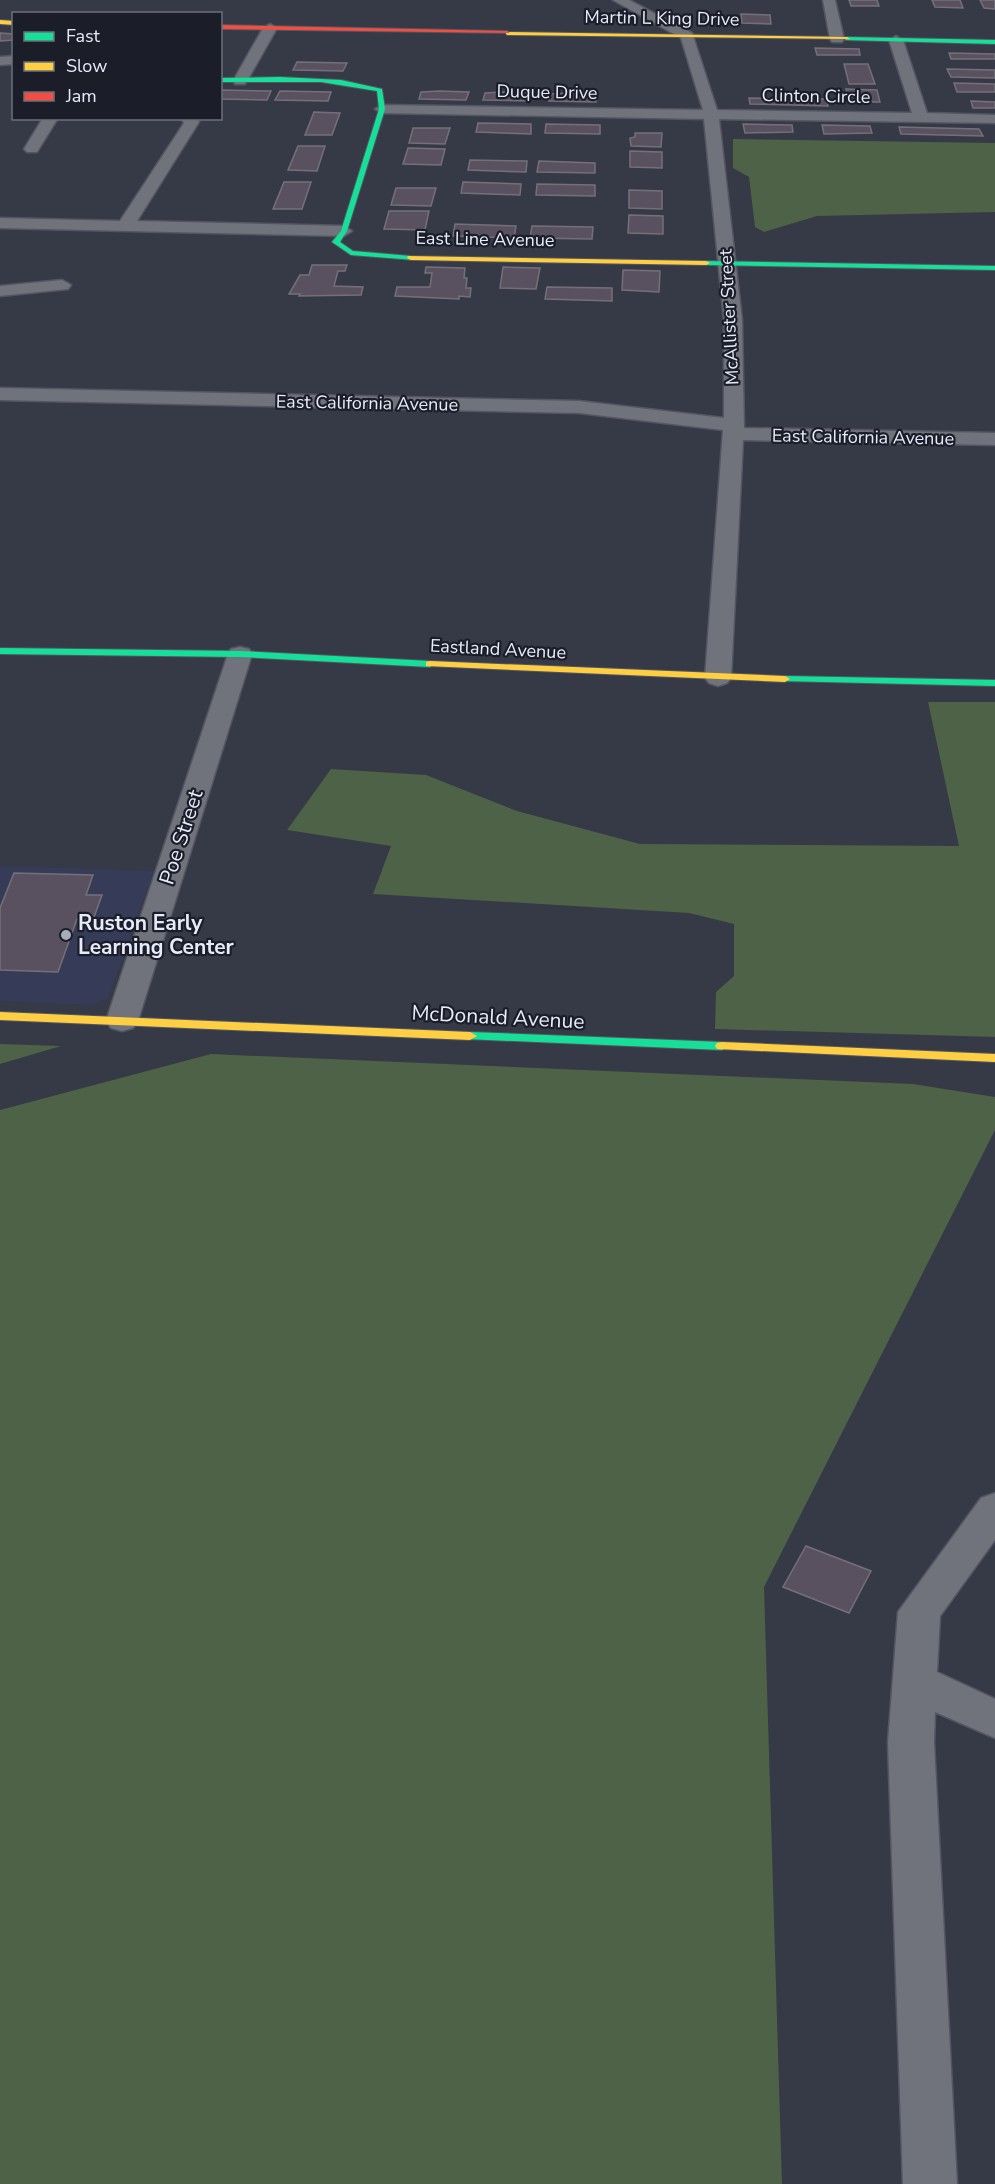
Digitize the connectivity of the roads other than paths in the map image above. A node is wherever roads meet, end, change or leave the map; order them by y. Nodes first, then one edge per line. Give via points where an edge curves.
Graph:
1 (619, 0) edge
2 (829, 0) edge
3 (222, 27) edge
4 (270, 28) junction
5 (687, 36) junction
6 (837, 39) junction
7 (896, 40) junction
8 (995, 42) edge
9 (222, 80) edge
10 (240, 81) junction
11 (382, 109) junction
12 (711, 113) junction
13 (921, 117) junction
14 (995, 118) edge
15 (50, 120) edge
16 (190, 120) edge
17 (32, 149) dead end
18 (0, 223) edge
19 (125, 226) junction
20 (344, 231) junction
21 (728, 262) junction
22 (995, 268) edge
23 (62, 285) dead end
24 (0, 291) edge
25 (0, 394) edge
26 (733, 430) junction
27 (995, 439) edge
28 (0, 651) edge
29 (240, 654) junction
30 (718, 678) junction
31 (995, 683) edge
32 (0, 1016) edge
33 (122, 1021) junction
34 (995, 1058) edge
35 (995, 1509) edge
36 (915, 1682) junction
37 (995, 1719) edge
38 (930, 2184) edge

1 - 5 street
2 - 6 street
3 - 4 street, Martin L King Drive
4 - 5 street, Martin L King Drive
4 - 10 street
5 - 6 street, Martin L King Drive
5 - 12 street, McAllister Street
6 - 7 street, Martin L King Drive
7 - 8 street, Martin L King Drive
7 - 13 street
9 - 10 street
10 - 11 street via 368,84 380,90
11 - 12 street, Duque Drive
11 - 20 street
12 - 13 street, Clinton Circle
12 - 21 street, McAllister Street
13 - 14 street, Clinton Circle
15 - 17 street
16 - 19 street
18 - 19 street
19 - 20 street
20 - 21 street, East Line Avenue via 336,242 351,253 417,258
21 - 22 street, East Line Avenue
21 - 26 street, McAllister Street via 733,320
23 - 24 street
25 - 26 street, East California Avenue via 579,407
26 - 27 street, East California Avenue
26 - 30 street, McAllister Street
28 - 29 street, Eastland Avenue
29 - 30 street, Eastland Avenue
29 - 33 street, Poe Street
30 - 31 street, Eastland Avenue
32 - 33 street, McDonald Avenue
33 - 34 street, McDonald Avenue
35 - 36 street via 919,1612
36 - 37 street
36 - 38 street via 911,1742

